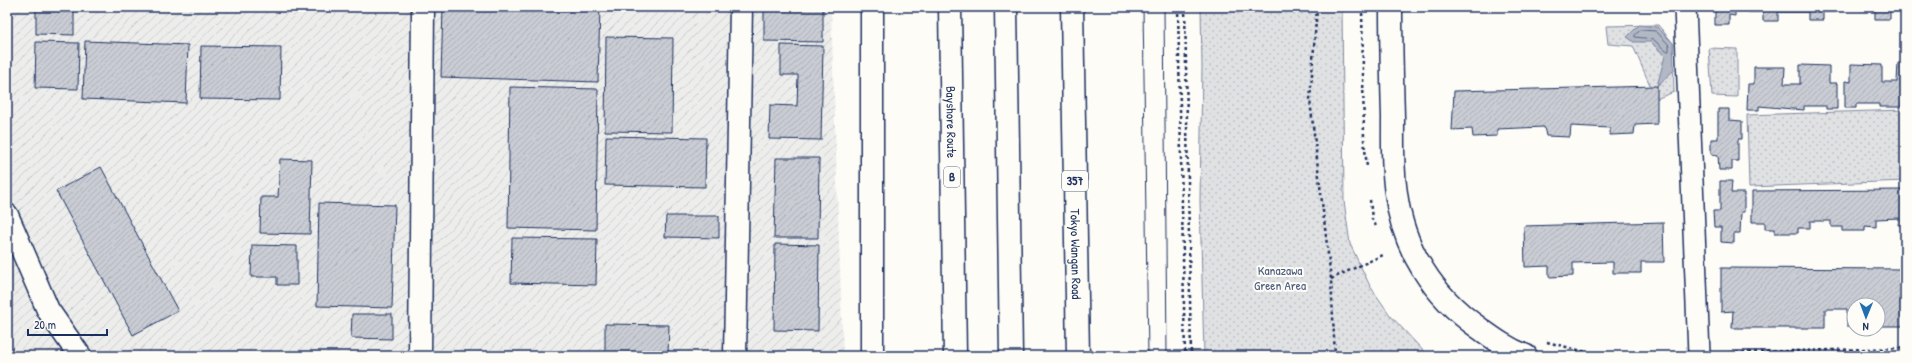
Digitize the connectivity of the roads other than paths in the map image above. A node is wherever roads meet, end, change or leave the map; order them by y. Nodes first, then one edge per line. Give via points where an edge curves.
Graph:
1 (423, 7) edge
2 (741, 7) edge
3 (872, 7) edge
4 (950, 7) edge
5 (1006, 7) edge
6 (1072, 7) edge
7 (1391, 7) edge
8 (1685, 7) edge
9 (7, 215) edge
10 (1011, 351) edge
11 (955, 352) edge
12 (1699, 354) road end
13 (80, 356) edge
14 (420, 356) edge
15 (735, 356) edge
16 (872, 356) edge
17 (1078, 356) edge
18 (1526, 356) edge

1 - 14 main road
2 - 15 main road
3 - 16 main road
4 - 11 main road, Bayshore Route / B
5 - 10 main road
6 - 17 main road, Tokyo Wangan Road / 357
7 - 18 main road via 1394,167 1396,194 1406,233 1418,264 1431,283 1460,315 1507,348
8 - 12 street
9 - 13 main road via 48,310

